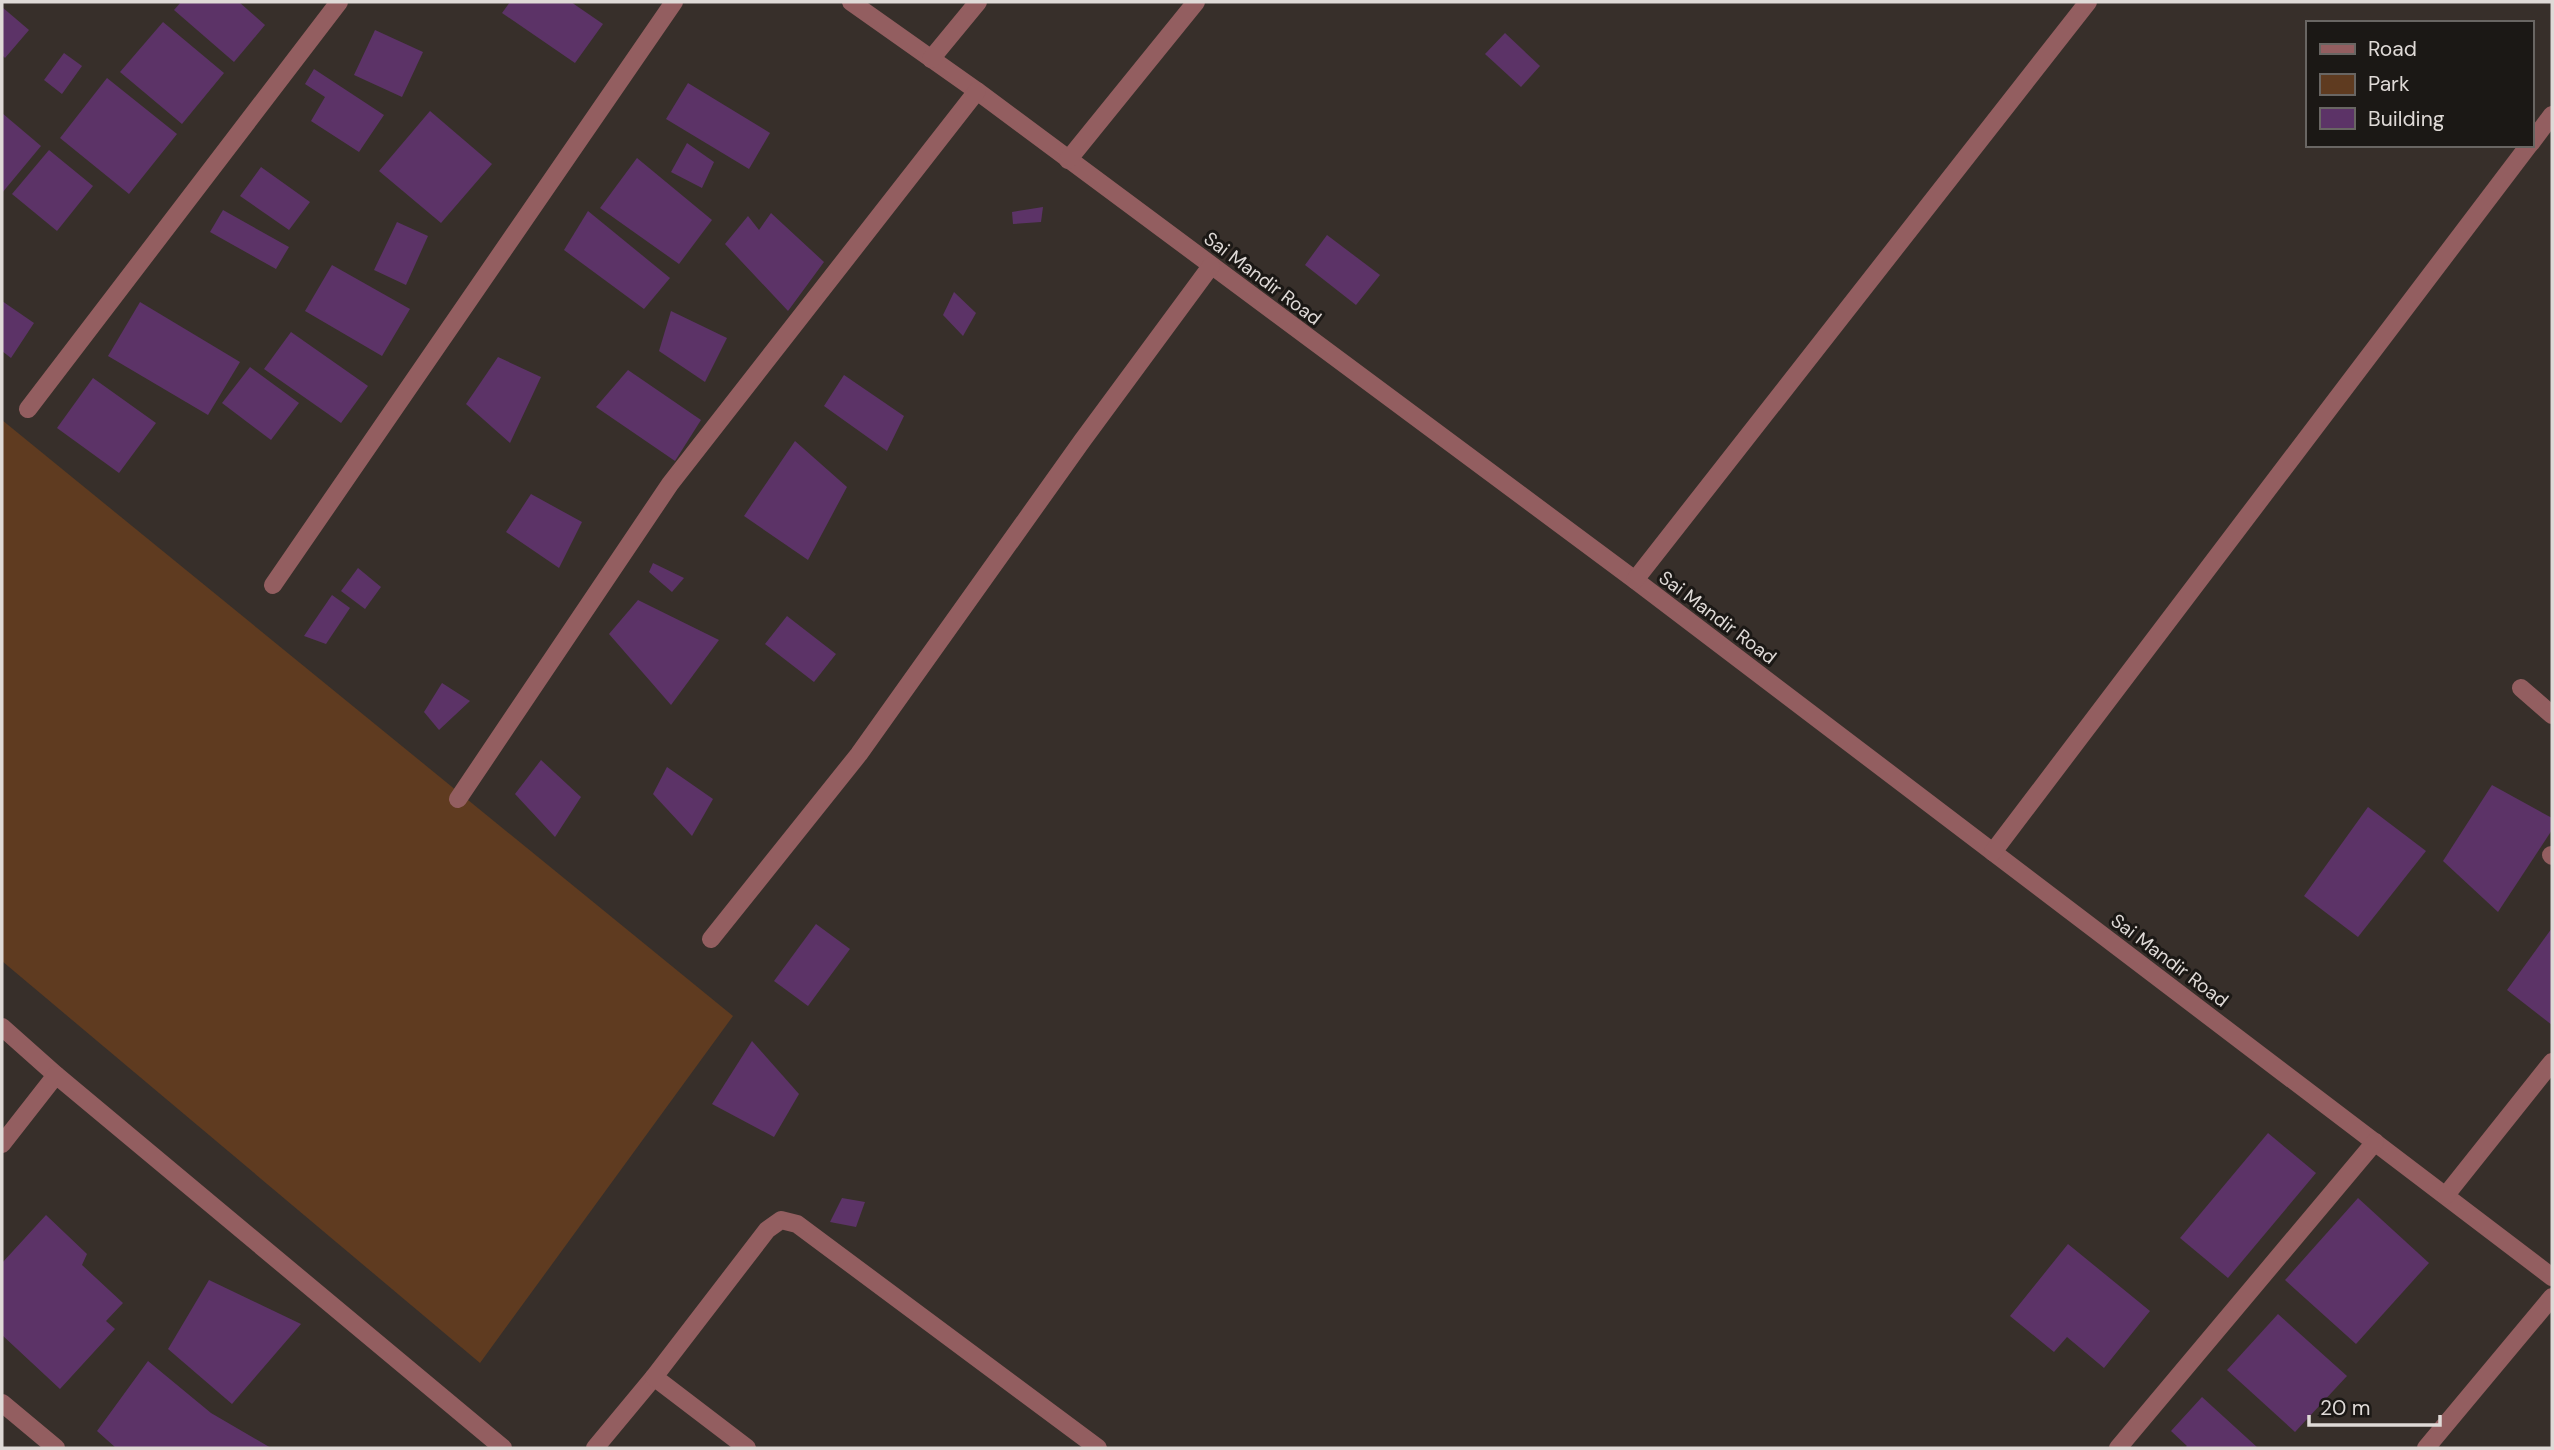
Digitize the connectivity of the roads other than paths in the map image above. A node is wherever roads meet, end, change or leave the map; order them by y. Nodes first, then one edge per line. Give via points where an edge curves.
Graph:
1 (338, 2) edge
2 (674, 2) edge
3 (851, 2) edge
4 (978, 2) edge
5 (1196, 2) edge
6 (2088, 2) edge
7 (932, 59) junction
8 (977, 91) junction
9 (2552, 115) edge
10 (2533, 140) edge
11 (2528, 147) edge
12 (1068, 160) junction
13 (1211, 266) junction
14 (28, 409) dead end
15 (1635, 580) junction
16 (273, 585) dead end
17 (2521, 688) dead end
18 (2552, 715) edge
19 (458, 799) dead end
20 (1993, 852) junction
21 (711, 939) dead end
22 (2, 1027) edge
23 (2552, 1062) edge
24 (56, 1074) junction
25 (2375, 1142) junction
26 (2, 1144) edge
27 (2446, 1195) junction
28 (2552, 1277) edge
29 (2552, 1297) edge
30 (654, 1377) junction
31 (2, 1403) edge
32 (56, 1448) edge
33 (503, 1448) edge
34 (595, 1448) edge
35 (747, 1448) edge
36 (1098, 1448) edge
37 (2118, 1448) edge
38 (2426, 1448) edge

1 - 14 street
2 - 16 street
3 - 7 street, Sai Mandir Road
4 - 7 street
5 - 12 street
6 - 15 street
7 - 8 street, Sai Mandir Road
8 - 12 street, Sai Mandir Road
8 - 19 street via 670,484
9 - 10 street
11 - 20 street
12 - 13 street, Sai Mandir Road
13 - 15 street, Sai Mandir Road
13 - 21 street via 859,754
15 - 20 street, Sai Mandir Road
17 - 18 street
20 - 25 street, Sai Mandir Road
22 - 24 street
23 - 27 street
24 - 26 street
24 - 33 street
25 - 27 street, Sai Mandir Road
25 - 37 street
27 - 28 street, Sai Mandir Road
29 - 38 street
30 - 34 street
30 - 35 street
30 - 36 street via 767,1230 781,1220 797,1224
31 - 32 street

